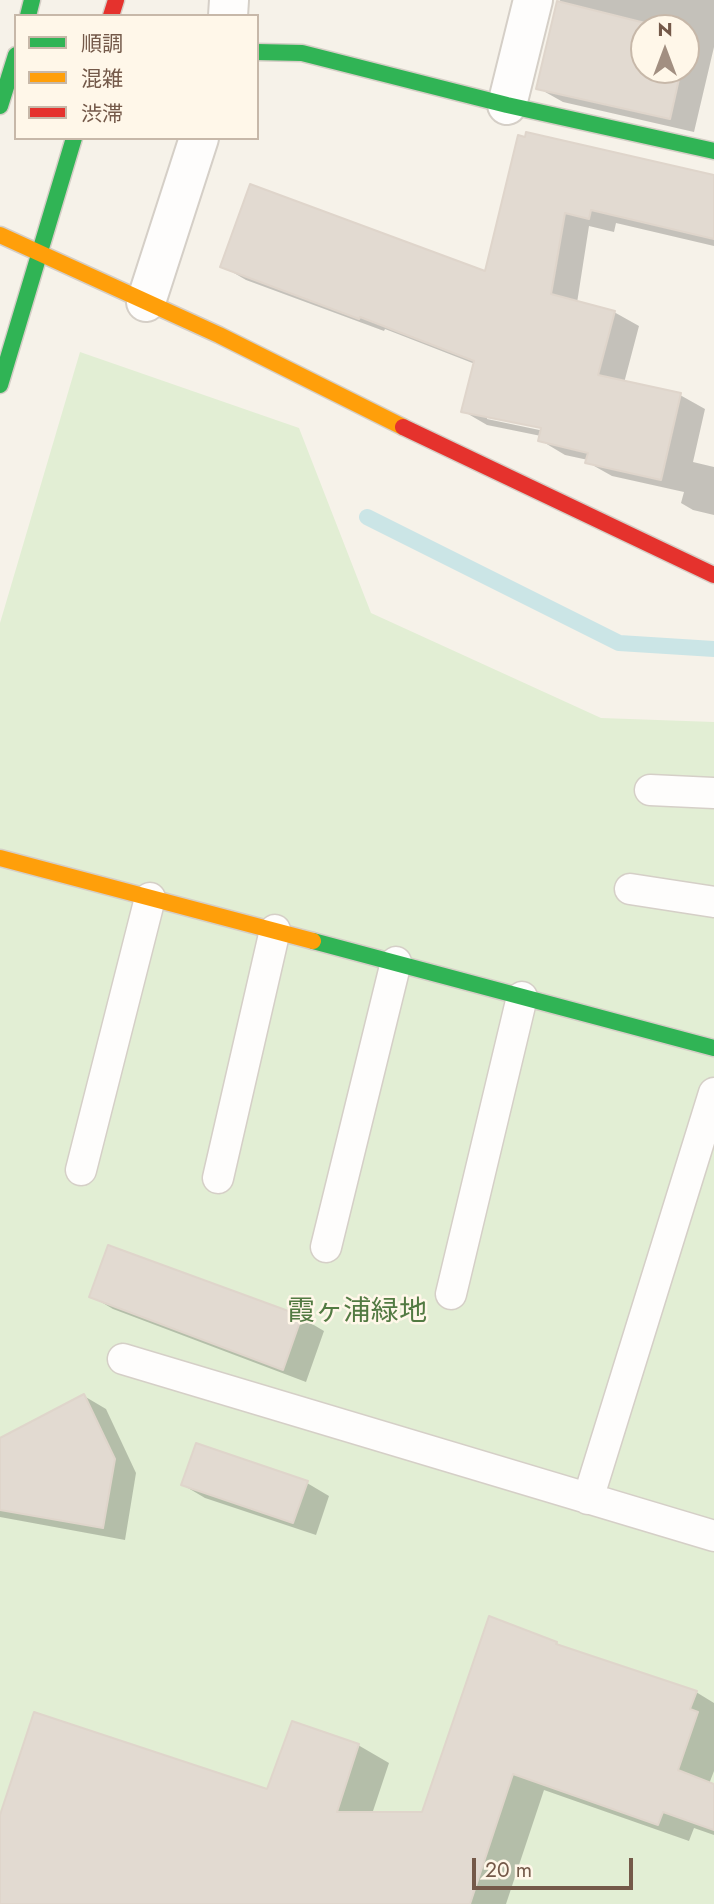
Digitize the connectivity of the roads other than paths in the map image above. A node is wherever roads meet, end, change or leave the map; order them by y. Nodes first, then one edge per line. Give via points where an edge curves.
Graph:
1 (533, 0) edge
2 (259, 52) edge
3 (14, 61) edge
4 (507, 104) junction
5 (0, 106) edge
6 (73, 140) edge
7 (198, 140) edge
8 (714, 151) edge
9 (0, 235) edge
10 (40, 253) junction
11 (146, 302) junction
12 (0, 385) edge
13 (714, 575) edge
14 (650, 790) dead end
15 (714, 793) edge
16 (0, 858) edge
17 (630, 889) dead end
18 (150, 898) junction
19 (714, 902) edge
20 (275, 930) junction
21 (396, 962) junction
22 (522, 996) junction
23 (714, 1048) edge
24 (714, 1093) edge
25 (81, 1170) dead end
26 (218, 1178) dead end
27 (326, 1247) dead end
28 (451, 1294) dead end
29 (123, 1359) dead end
30 (588, 1499) junction
31 (711, 1526) edge

1 - 4 street
2 - 4 main road via 302,54
3 - 5 main road
4 - 8 main road
6 - 10 main road
7 - 11 street
9 - 10 main road
10 - 11 main road
10 - 12 main road
11 - 13 main road
14 - 15 lane
16 - 18 main road
17 - 19 lane
18 - 20 main road
18 - 25 lane
20 - 21 main road
20 - 26 lane
21 - 22 main road
21 - 27 lane
22 - 23 main road
22 - 28 lane
24 - 30 lane
29 - 30 lane
30 - 31 lane

